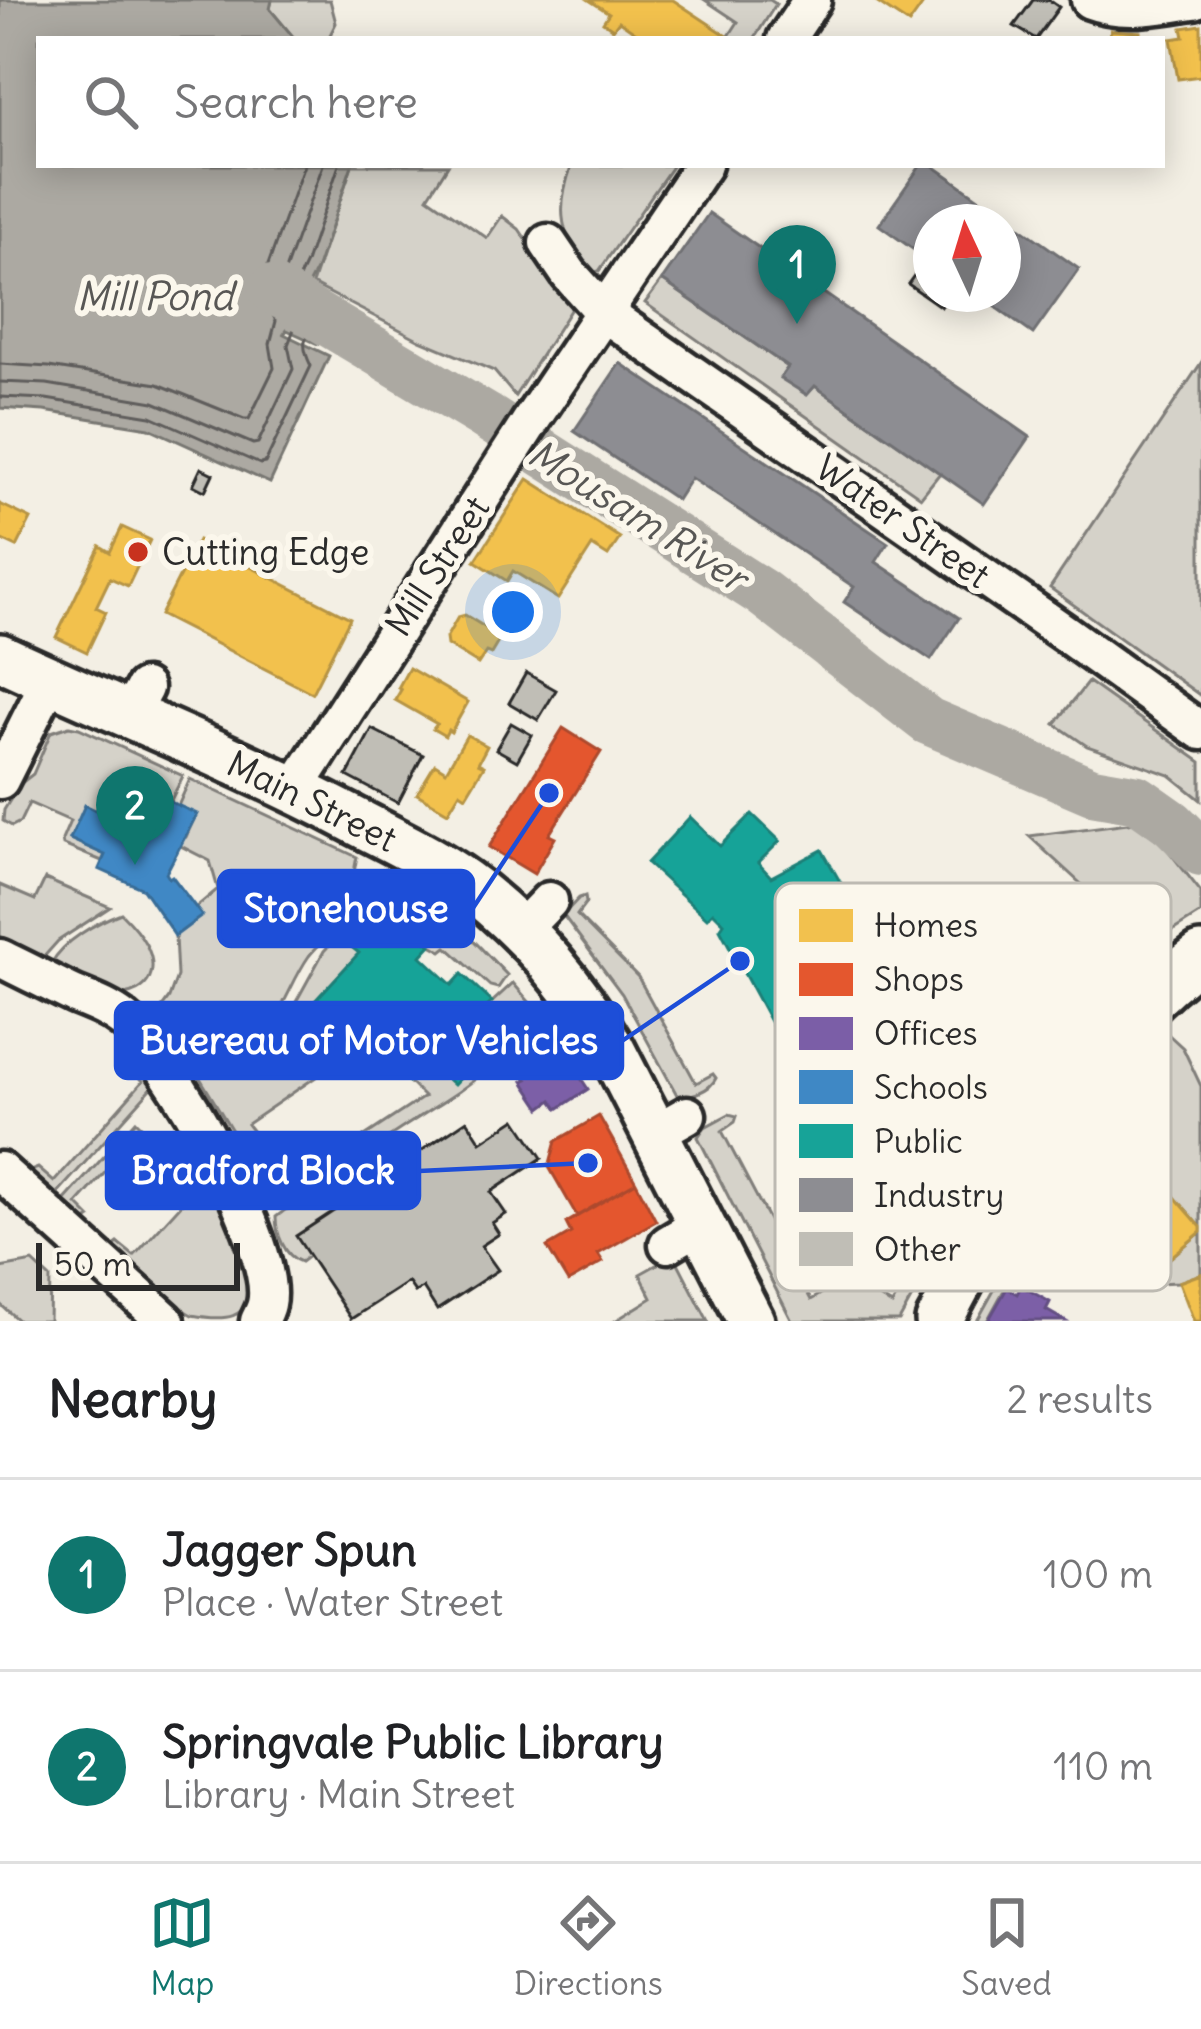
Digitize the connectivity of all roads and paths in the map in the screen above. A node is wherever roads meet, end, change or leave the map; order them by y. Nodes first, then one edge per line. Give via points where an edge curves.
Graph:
1 (812, 0) edge
2 (1090, 0) edge
3 (1194, 0) edge
4 (788, 36) edge
5 (701, 168) edge
6 (548, 243) dead end
7 (604, 313) junction
8 (0, 657) edge
9 (50, 680) junction
10 (1201, 731) edge
11 (0, 780) edge
12 (295, 789) junction
13 (0, 958) edge
14 (0, 1171) edge
15 (961, 1291) edge
16 (166, 1321) edge
17 (259, 1321) edge
18 (751, 1321) edge
19 (939, 1321) edge

1 - 4 street
2 - 3 street via 1138,8
5 - 7 street, Mill Street
6 - 7 street, Water Street
7 - 10 street, Water Street via 991,564
7 - 12 street, Mill Street via 319,726
8 - 9 main road, Main Street
9 - 11 street
9 - 12 main road, Main Street via 136,702
12 - 18 main road, Main Street via 535,916 564,976 671,1124 684,1235
13 - 17 street via 107,1009 157,1056 194,1110 248,1222 267,1293
14 - 16 street
15 - 19 main road

